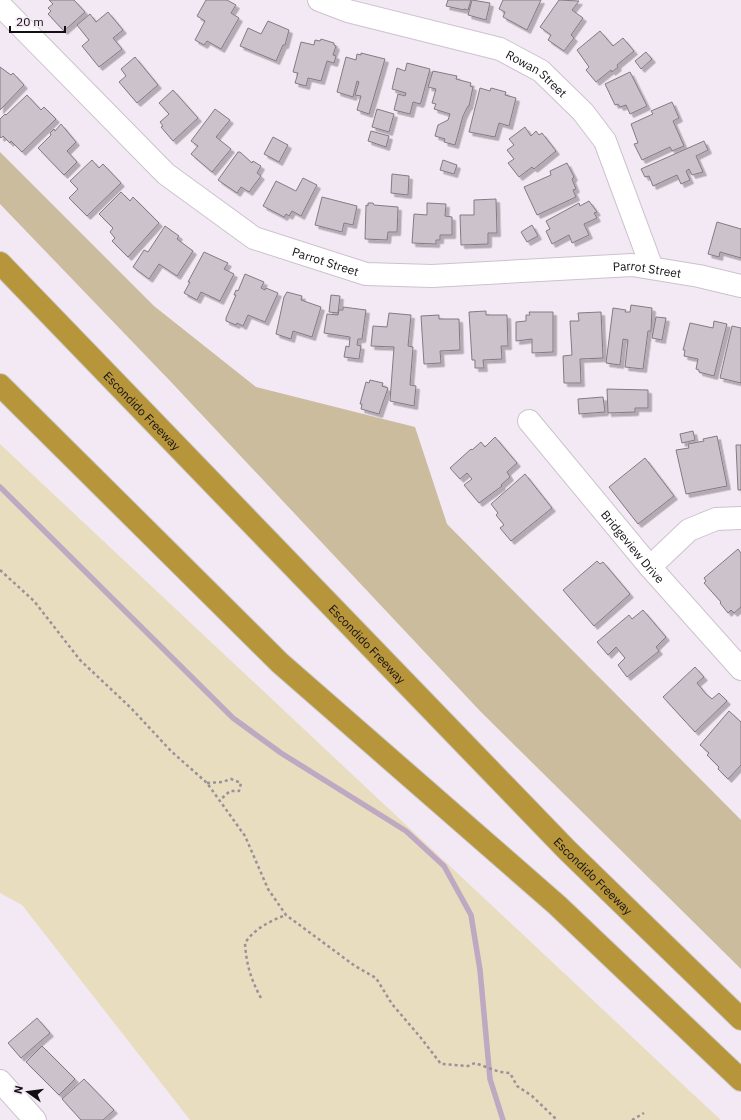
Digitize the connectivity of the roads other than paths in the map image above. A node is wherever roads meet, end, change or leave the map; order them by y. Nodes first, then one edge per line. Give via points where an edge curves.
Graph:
1 (319, 0) edge
2 (0, 6) edge
3 (0, 263) edge
4 (652, 268) junction
5 (741, 286) edge
6 (0, 386) edge
7 (529, 421) dead end
8 (741, 518) edge
9 (650, 567) junction
10 (741, 670) edge
11 (741, 1019) edge
12 (741, 1080) edge
13 (0, 1082) edge
14 (36, 1120) edge

1 - 4 street, Rowan Street via 348,11 500,49 541,71 583,112 605,142
2 - 4 street, Parrot Street via 166,174 254,238 366,274 432,276 632,265
3 - 11 highway, Escondido Freeway via 567,850
4 - 5 street, Parrot Street
6 - 12 highway via 280,663 557,905
7 - 9 street, Bridgeview Drive
8 - 9 street via 716,519 689,530
9 - 10 street, Bridgeview Drive
13 - 14 street

